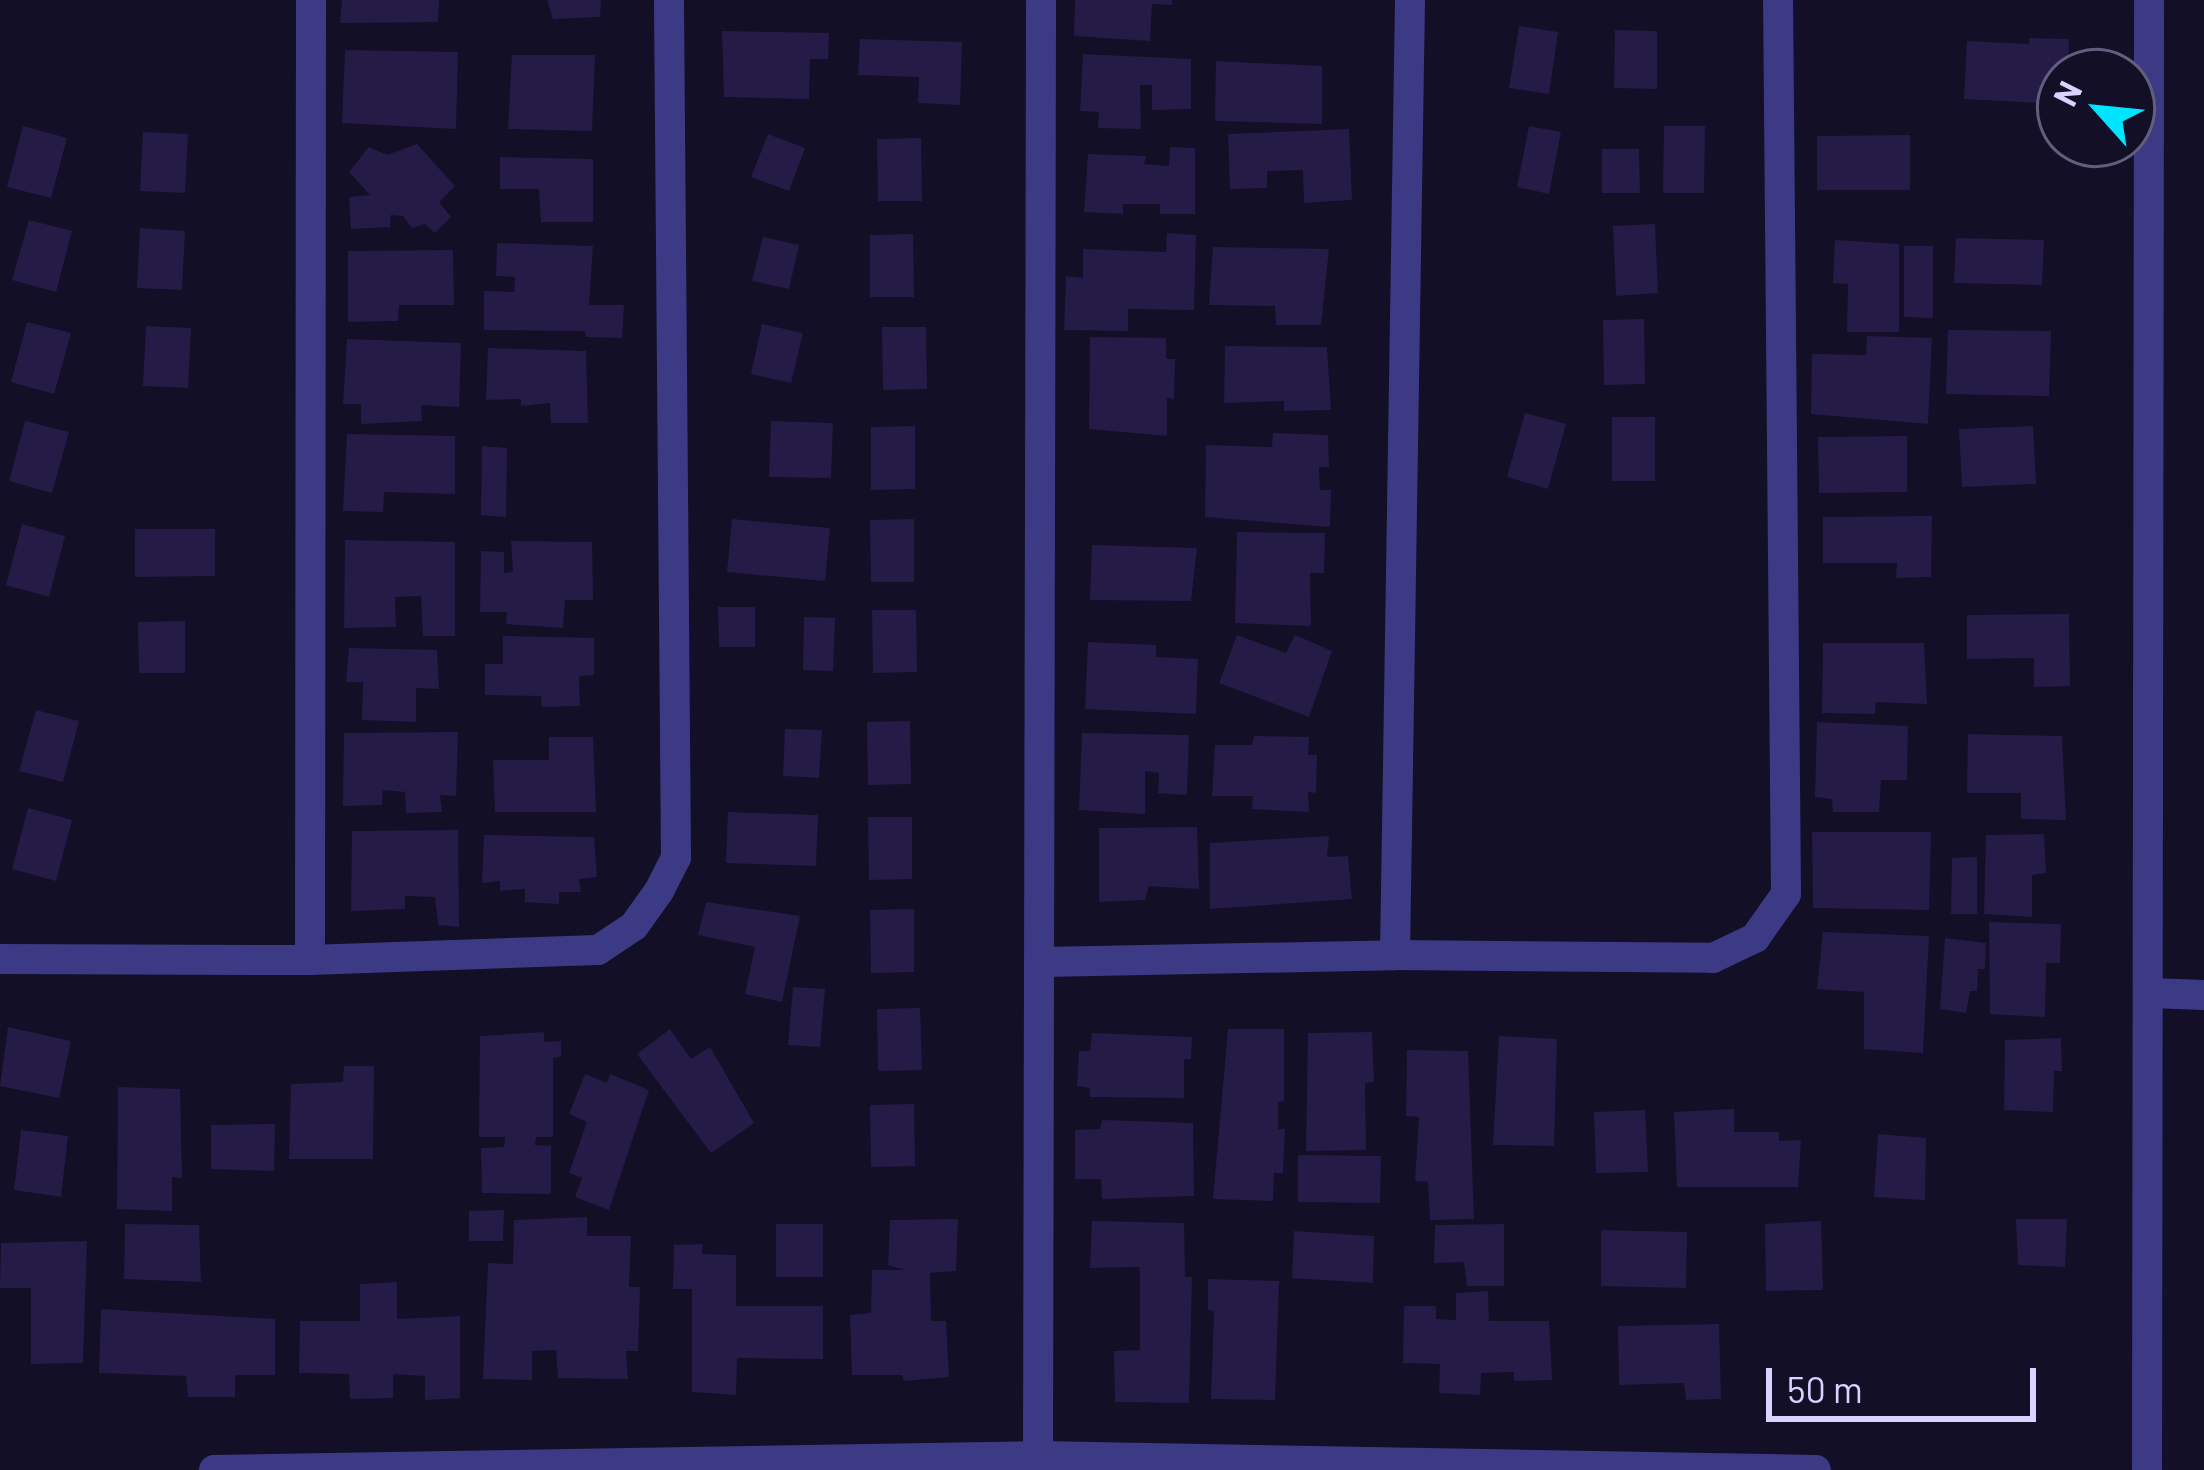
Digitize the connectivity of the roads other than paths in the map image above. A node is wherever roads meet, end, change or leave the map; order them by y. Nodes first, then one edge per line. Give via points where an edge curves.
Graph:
1 (310, 0) edge
2 (669, 0) edge
3 (1041, 0) edge
4 (1410, 0) edge
5 (1778, 0) edge
6 (2149, 0) edge
7 (1395, 955) junction
8 (0, 959) edge
9 (310, 960) junction
10 (1042, 962) junction
11 (2150, 992) junction
12 (2204, 994) edge
13 (1038, 1456) junction
14 (666, 1464) edge
15 (1366, 1467) edge
16 (214, 1470) edge
17 (1816, 1470) edge
18 (2146, 1470) edge

1 - 9 street
2 - 9 street via 676,858 634,926 598,950
3 - 10 street
4 - 7 street
5 - 7 street via 1786,894 1755,938 1713,958
6 - 11 street
7 - 10 street
8 - 9 street
10 - 13 street
11 - 12 street
11 - 18 street
13 - 14 street
13 - 15 street
14 - 16 street
15 - 17 street

